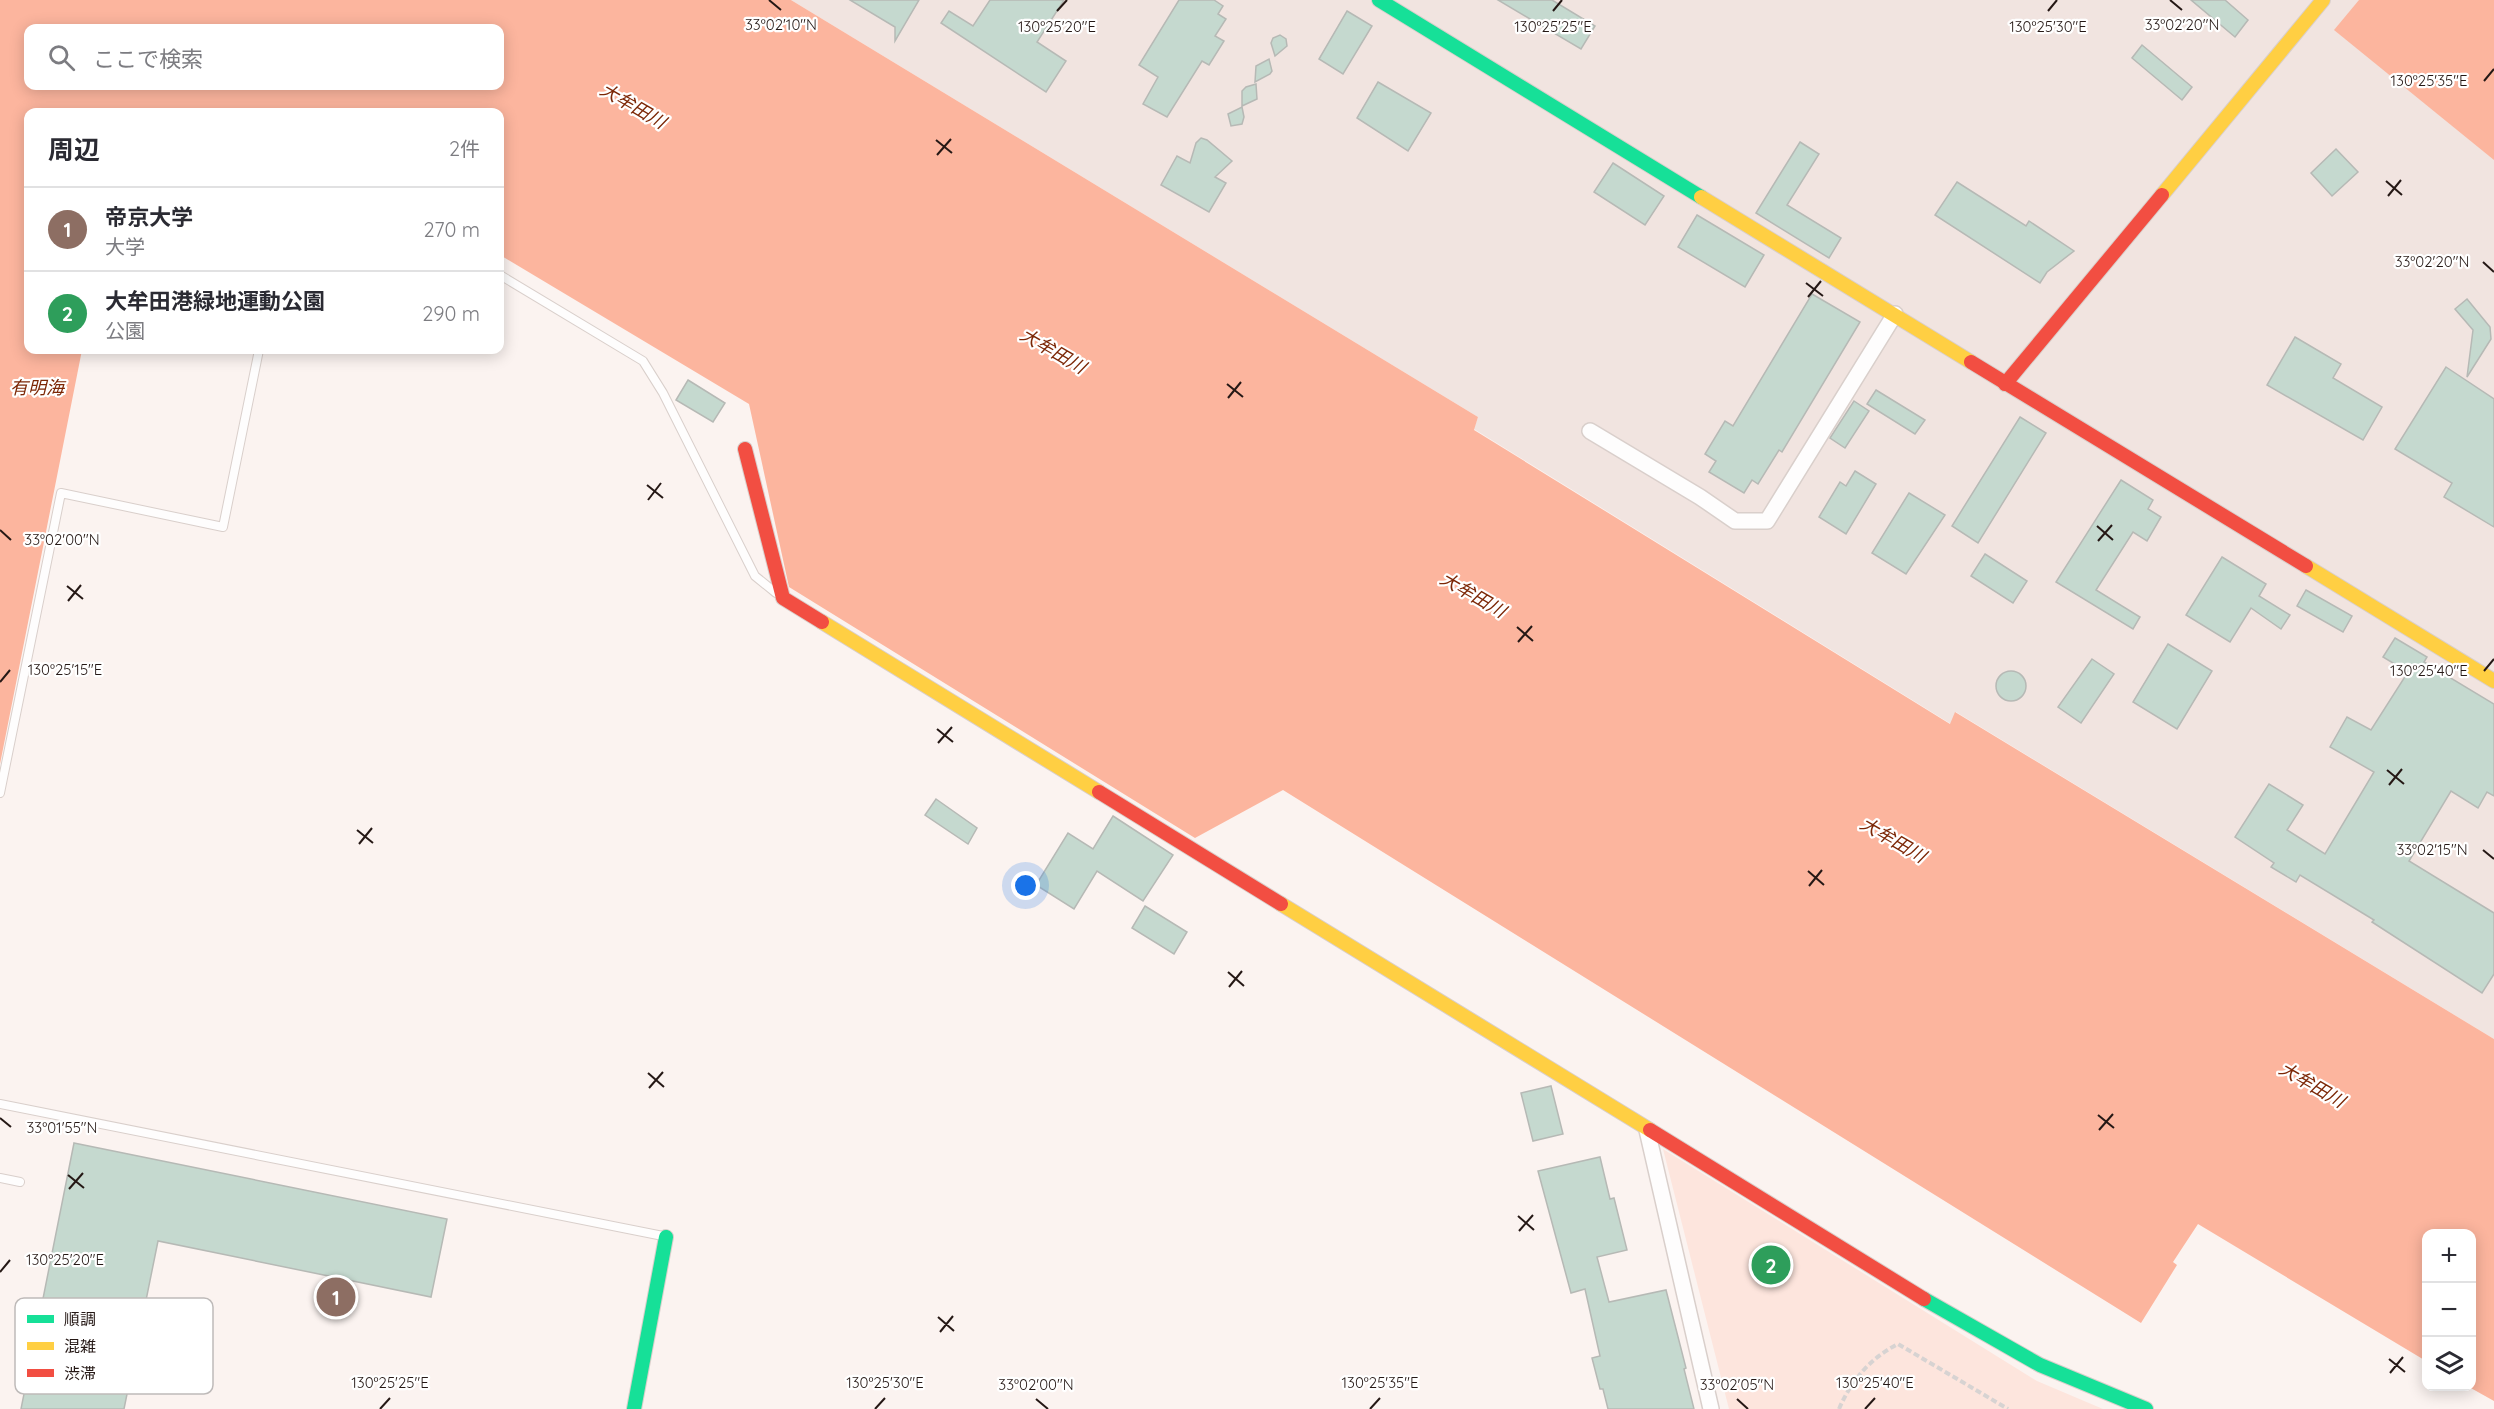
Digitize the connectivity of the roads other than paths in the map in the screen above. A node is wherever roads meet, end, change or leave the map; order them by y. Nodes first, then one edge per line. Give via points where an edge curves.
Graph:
1 (1379, 0) edge
2 (2323, 0) edge
3 (504, 277) edge
4 (1895, 314) junction
5 (258, 354) edge
6 (2005, 384) junction
7 (1590, 431) dead end
8 (745, 449) dead end
9 (783, 598) junction
10 (2494, 681) edge
11 (0, 793) edge
12 (0, 1104) edge
13 (1647, 1130) junction
14 (0, 1178) edge
15 (20, 1182) dead end
16 (666, 1237) joint
17 (634, 1409) edge
18 (1711, 1409) edge
19 (2146, 1409) edge

1 - 4 street
2 - 6 street
3 - 9 lane via 643,361 755,576
4 - 6 street
4 - 7 street via 1767,521 1735,521
5 - 11 lane via 223,527 61,492
6 - 10 street
8 - 9 street
9 - 13 street
12 - 16 lane
13 - 18 street
13 - 19 street via 2029,1359
14 - 15 lane
16 - 17 street

